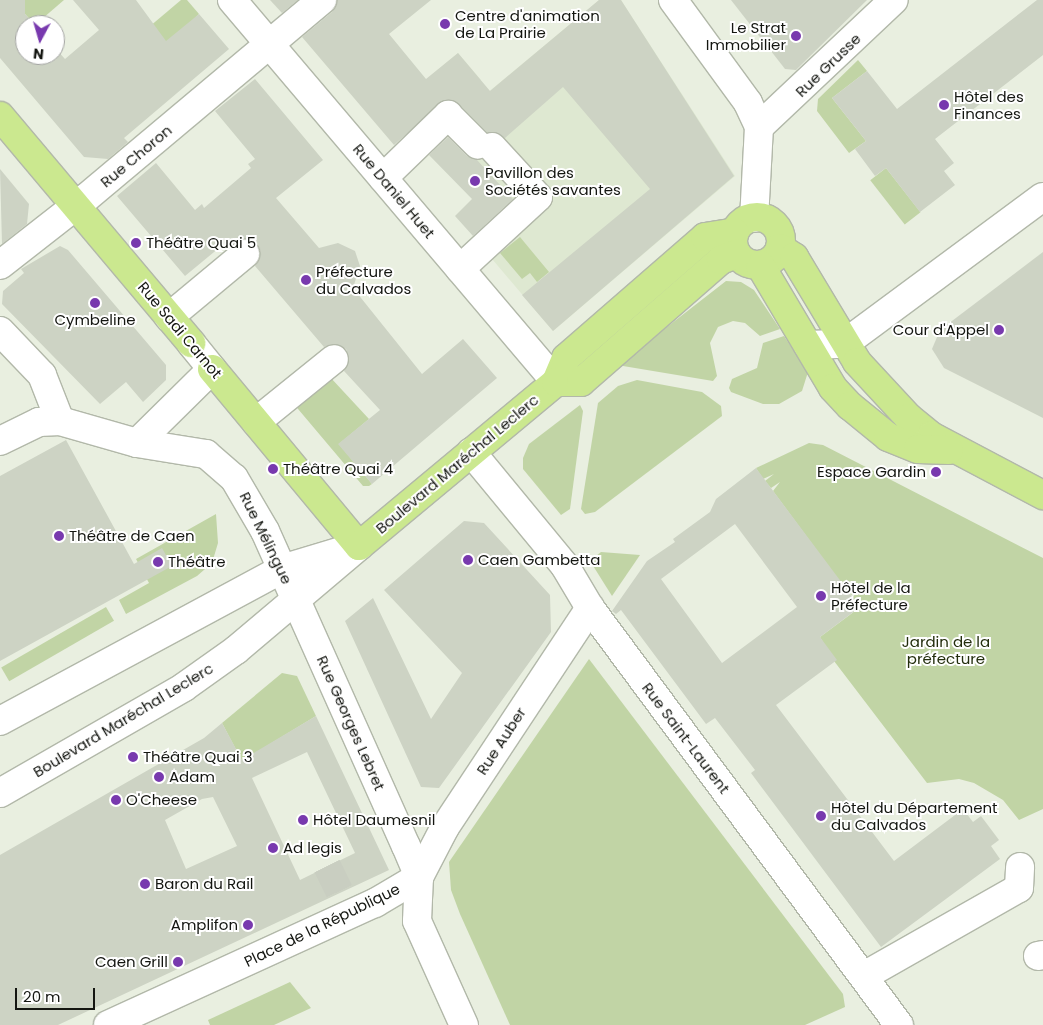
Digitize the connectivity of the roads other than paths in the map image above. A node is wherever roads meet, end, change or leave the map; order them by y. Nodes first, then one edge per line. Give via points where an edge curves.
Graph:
1 (232, 0) edge
2 (322, 0) edge
3 (673, 0) edge
4 (894, 0) edge
5 (269, 44) junction
6 (0, 116) edge
7 (759, 127) junction
8 (382, 178) junction
9 (1043, 197) edge
10 (77, 206) junction
11 (753, 243) junction
12 (245, 254) dead end
13 (0, 265) edge
14 (460, 269) junction
15 (170, 317) junction
16 (0, 331) edge
17 (191, 343) joint
18 (844, 344) junction
19 (808, 345) junction
20 (334, 359) dead end
21 (212, 369) junction
22 (556, 382) junction
23 (60, 421) junction
24 (256, 422) junction
25 (0, 441) edge
26 (137, 443) junction
27 (956, 450) junction
28 (471, 452) junction
29 (1043, 495) edge
30 (358, 546) junction
31 (282, 569) junction
32 (295, 597) junction
33 (590, 608) junction
34 (0, 721) edge
35 (0, 793) edge
36 (1020, 867) dead end
37 (419, 877) junction
38 (864, 976) junction
39 (889, 1022) edge
40 (108, 1025) edge
41 (464, 1025) edge

1 - 5 street, Rue Daniel Huet
2 - 5 street, Rue Choron
3 - 7 street via 748,103
4 - 7 street, Rue Grusse
5 - 8 street, Rue Daniel Huet
5 - 10 street, Rue Choron
6 - 10 main road, Rue Sadi Carnot
7 - 11 street
8 - 14 street, Rue Daniel Huet
8 - 14 street via 448,115 538,197
9 - 18 street
10 - 13 street, Rue Choron
10 - 15 main road, Rue Sadi Carnot
11 - 18 main road via 794,257
11 - 19 main road
11 - 22 main road, Boulevard Maréchal Leclerc via 705,237 566,358
12 - 15 street
14 - 22 street, Rue Daniel Huet
15 - 17 main road, Rue Sadi Carnot
16 - 23 street via 42,375
17 - 21 street, Rue Sadi Carnot
18 - 19 street
18 - 27 main road via 867,375 909,418
19 - 27 main road via 833,388 888,437 918,449
20 - 24 street
21 - 24 main road, Rue Sadi Carnot
21 - 26 street
22 - 28 main road, Boulevard Maréchal Leclerc
23 - 25 street via 40,422
23 - 26 street, Rue Mélingue
24 - 30 main road, Rue Sadi Carnot
26 - 31 street, Rue Mélingue via 188,448 206,454 226,468 262,524
27 - 29 main road
28 - 30 main road, Boulevard Maréchal Leclerc
28 - 33 street, Rue Saint-Laurent via 565,566
30 - 31 street, Boulevard Maréchal Leclerc
30 - 32 street, Boulevard Maréchal Leclerc
31 - 32 street, Rue Mélingue
31 - 34 street, Boulevard Maréchal Leclerc
32 - 35 street, Boulevard Maréchal Leclerc via 236,650 184,687
32 - 37 street, Rue Georges Lebret
33 - 37 street, Rue Auber via 445,827
33 - 38 street, Rue Saint-Laurent
36 - 38 street via 1019,888
37 - 40 street, Place de la République via 344,904
37 - 41 street, Place de la République via 417,920
38 - 39 street, Rue Saint-Laurent

